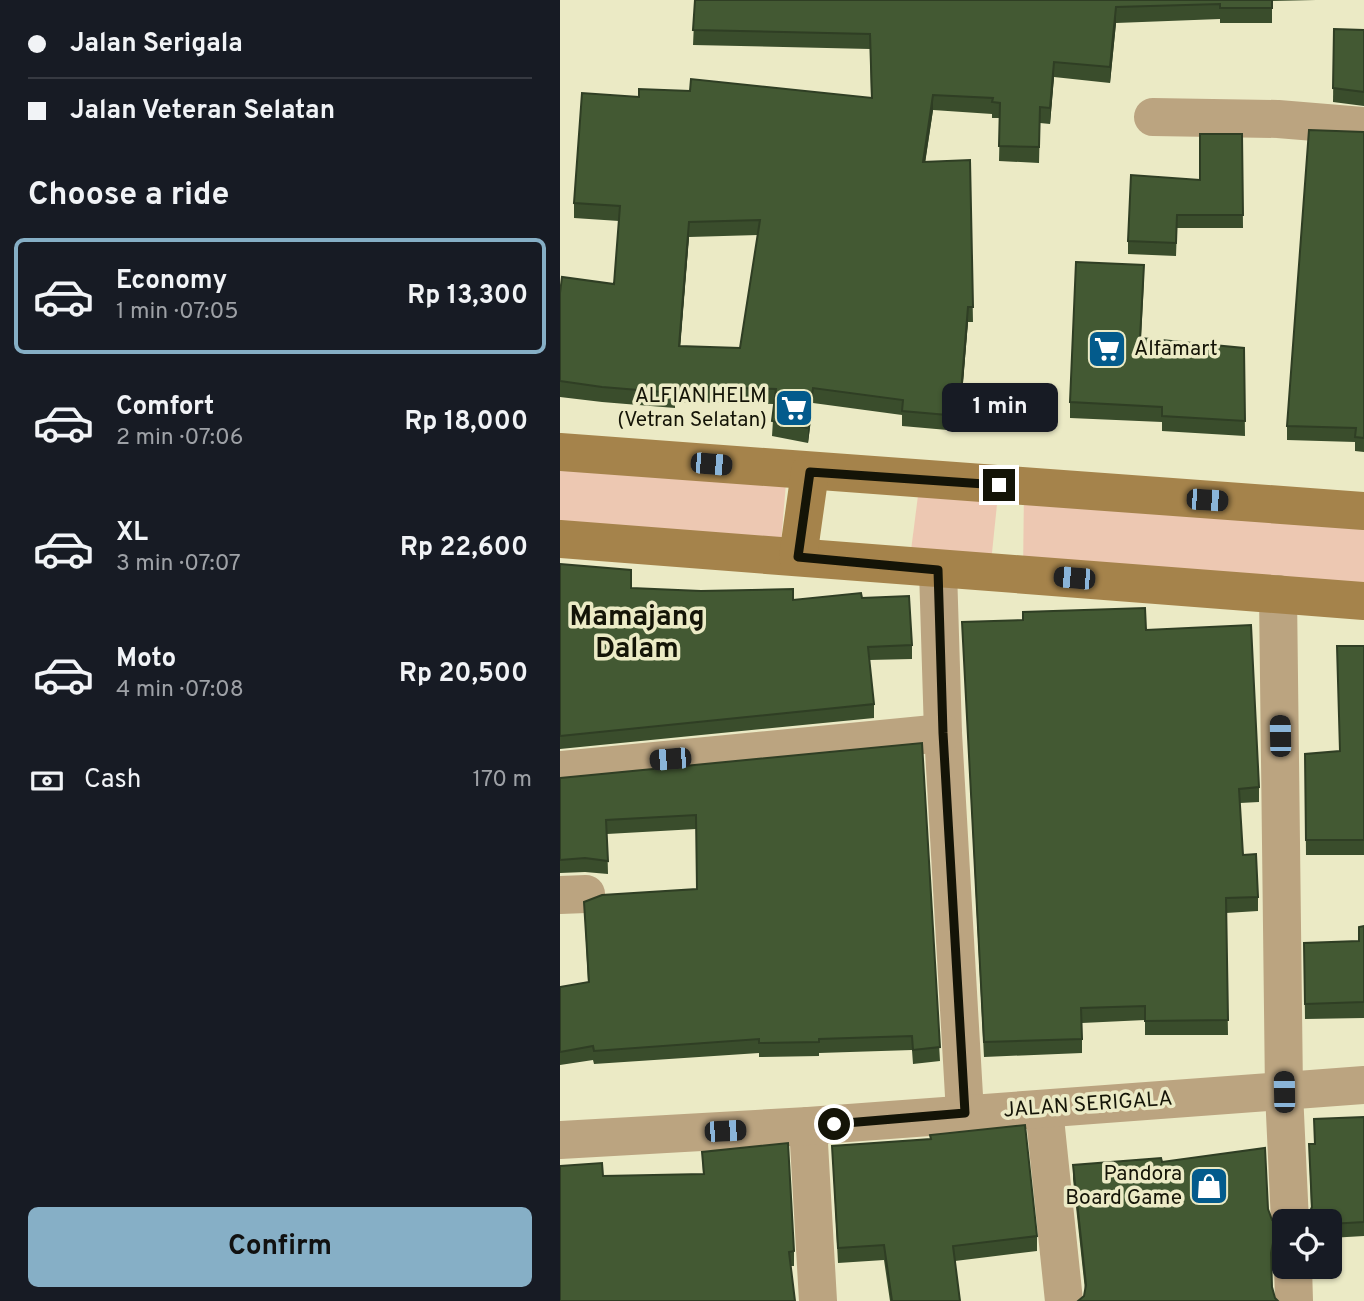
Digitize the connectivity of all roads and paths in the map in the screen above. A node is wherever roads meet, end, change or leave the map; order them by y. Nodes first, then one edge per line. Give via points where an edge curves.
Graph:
1 (1153, 117) dead end
2 (1364, 126) edge
3 (560, 452) edge
4 (810, 472) junction
5 (1364, 511) edge
6 (560, 539) edge
7 (798, 557) junction
8 (938, 570) junction
9 (1278, 594) junction
10 (1364, 601) edge
11 (943, 733) junction
12 (560, 770) edge
13 (1364, 1085) edge
14 (1284, 1092) junction
15 (1045, 1109) junction
16 (965, 1113) junction
17 (808, 1126) junction
18 (560, 1140) edge
19 (1289, 1209) edge
20 (1293, 1279) edge
21 (818, 1301) edge
22 (1064, 1301) edge
23 (1294, 1301) edge

1 - 2 street
3 - 4 main road
4 - 5 main road
4 - 7 main road
6 - 7 main road
7 - 8 main road
8 - 9 main road
8 - 11 street
9 - 10 main road
9 - 14 street
11 - 12 street
11 - 16 street
13 - 14 street, JALAN SERIGALA
14 - 15 street, JALAN SERIGALA
14 - 19 street
15 - 16 street, JALAN SERIGALA
15 - 22 street
16 - 17 street, JALAN SERIGALA
17 - 18 street, JALAN SERIGALA
17 - 21 street
20 - 23 street

